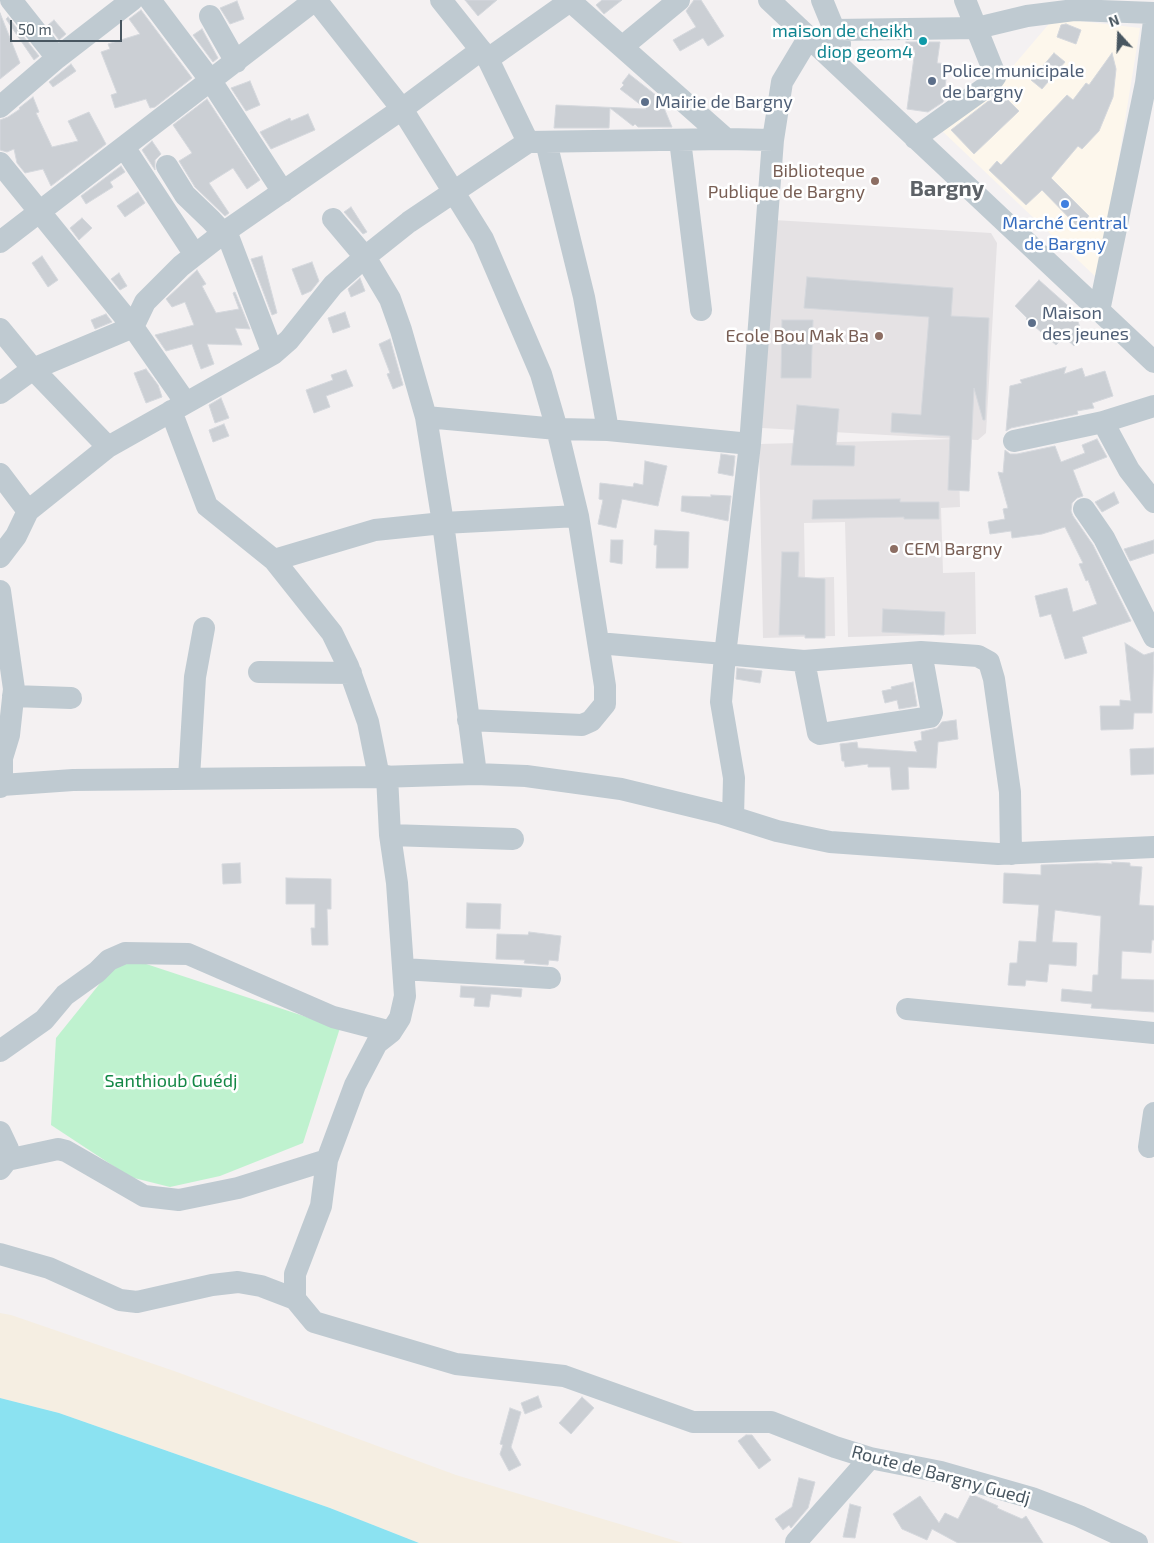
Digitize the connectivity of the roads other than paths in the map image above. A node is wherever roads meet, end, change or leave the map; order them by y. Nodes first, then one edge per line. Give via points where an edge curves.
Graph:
1 (11, 0) edge
2 (132, 0) edge
3 (150, 0) edge
4 (316, 0) edge
5 (441, 0) edge
6 (679, 0) edge
7 (769, 0) edge
8 (822, 0) edge
9 (965, 0) edge
10 (570, 1) edge
11 (1154, 13) edge
12 (210, 16) dead end
13 (1154, 21) edge
14 (977, 28) junction
15 (835, 30) junction
16 (809, 37) junction
17 (622, 47) junction
18 (485, 54) junction
19 (57, 58) junction
20 (236, 62) junction
21 (851, 76) junction
22 (212, 81) junction
23 (0, 107) edge
24 (402, 109) junction
25 (915, 138) junction
26 (726, 139) junction
27 (680, 140) junction
28 (773, 140) junction
29 (537, 142) junction
30 (124, 147) junction
31 (0, 163) edge
32 (167, 166) dead end
33 (284, 192) junction
34 (454, 192) junction
35 (39, 213) junction
36 (333, 219) dead end
37 (224, 232) junction
38 (0, 242) edge
39 (195, 255) junction
40 (365, 257) junction
41 (701, 310) dead end
42 (1099, 311) junction
43 (133, 327) junction
44 (0, 328) edge
45 (273, 354) junction
46 (1154, 362) edge
47 (33, 369) junction
48 (0, 393) edge
49 (1154, 406) edge
50 (178, 407) junction
51 (426, 417) junction
52 (1103, 422) junction
53 (557, 429) junction
54 (608, 430) junction
55 (1014, 441) dead end
56 (750, 444) junction
57 (108, 447) junction
58 (0, 474) edge
59 (1154, 502) edge
60 (1084, 509) dead end
61 (28, 511) junction
62 (578, 516) junction
63 (443, 523) junction
64 (0, 556) edge
65 (274, 560) junction
66 (0, 591) edge
67 (204, 628) dead end
68 (1154, 637) edge
69 (598, 644) junction
70 (921, 652) junction
71 (725, 655) junction
72 (804, 661) junction
73 (259, 672) dead end
74 (351, 673) junction
75 (13, 696) junction
76 (71, 698) dead end
77 (468, 720) junction
78 (1, 758) edge
79 (476, 774) junction
80 (383, 777) junction
81 (189, 778) junction
82 (1, 786) edge
83 (733, 817) junction
84 (390, 835) junction
85 (513, 839) dead end
86 (1154, 847) edge
87 (1011, 854) junction
88 (403, 969) junction
89 (550, 978) dead end
90 (908, 1009) dead end
91 (391, 1032) junction
92 (1154, 1034) edge
93 (0, 1050) edge
94 (1154, 1113) edge
95 (0, 1132) edge
96 (1149, 1146) dead end
97 (327, 1160) junction
98 (3, 1164) edge
99 (0, 1254) edge
100 (295, 1299) junction
101 (870, 1458) junction
102 (796, 1542) edge
103 (1137, 1543) edge

1 - 19 street
2 - 19 street
3 - 22 street
4 - 20 street
4 - 24 street
5 - 18 street
6 - 17 street
7 - 16 street
8 - 15 street
9 - 14 street
10 - 17 street
10 - 18 street
11 - 14 street via 1074,10 1027,16
12 - 20 street
13 - 42 street via 1146,83
14 - 15 street
14 - 25 street via 994,78 989,85
15 - 21 street
16 - 21 street
16 - 28 street via 782,82
17 - 26 street
18 - 24 street
18 - 29 street
19 - 23 street
20 - 22 street
21 - 25 street
22 - 30 street
22 - 33 street
24 - 33 street
24 - 34 street
25 - 42 street
26 - 27 street
26 - 28 street
27 - 29 street
27 - 41 street
28 - 56 street
29 - 34 street
29 - 54 street via 584,298
30 - 35 street
30 - 39 street
31 - 35 street
32 - 37 street via 185,196
33 - 37 street
34 - 40 street
34 - 53 street via 483,239 523,330 541,374
35 - 38 street
35 - 43 street
36 - 40 street
37 - 39 street
37 - 45 street
39 - 43 street via 145,302
40 - 45 street via 333,285 289,340
40 - 51 street via 390,299 402,330
42 - 46 street
43 - 47 street
43 - 50 street
44 - 47 street
45 - 50 street
47 - 48 street
47 - 57 street
49 - 52 street
50 - 57 street
50 - 65 street via 207,506
51 - 53 street
51 - 63 street
52 - 55 street
52 - 59 street via 1129,470
53 - 54 street
53 - 62 street
54 - 56 street
56 - 71 street
57 - 61 street
58 - 61 street
60 - 68 street via 1104,538
61 - 64 street via 16,536
62 - 63 street
62 - 69 street
63 - 65 street via 375,530
63 - 77 street
65 - 74 street via 332,633
66 - 75 street
67 - 81 street via 195,677
69 - 71 street
69 - 77 street via 605,704 591,722 582,725
70 - 72 street
70 - 72 street via 932,713 930,717 820,734
70 - 87 street via 978,656 989,662 1010,792
71 - 72 street
71 - 83 street via 721,702 734,778
73 - 74 street
74 - 80 street
75 - 76 street
75 - 78 street via 9,735
77 - 79 street
78 - 82 street
79 - 80 street
79 - 83 street via 526,776 621,789
80 - 81 street
80 - 84 street
81 - 82 street via 73,780
83 - 87 street via 830,842
84 - 85 street
84 - 88 street
86 - 87 street
88 - 89 street
88 - 91 street via 405,996 400,1018
90 - 92 street
91 - 93 street via 333,1017 188,954 125,953 109,960 65,995 44,1020
91 - 97 street via 377,1044 355,1085
94 - 96 street
95 - 98 street via 8,1149
97 - 98 street via 238,1188 179,1200 144,1196 58,1149
97 - 100 street via 321,1206 295,1274
99 - 100 street via 49,1268 120,1300 137,1302 212,1284 238,1282 261,1286
100 - 101 street, Route de Bargny Guedj via 314,1322 456,1364 564,1376 693,1422 771,1422
101 - 102 street
101 - 103 street, Route de Bargny Guedj via 941,1472 1032,1498

